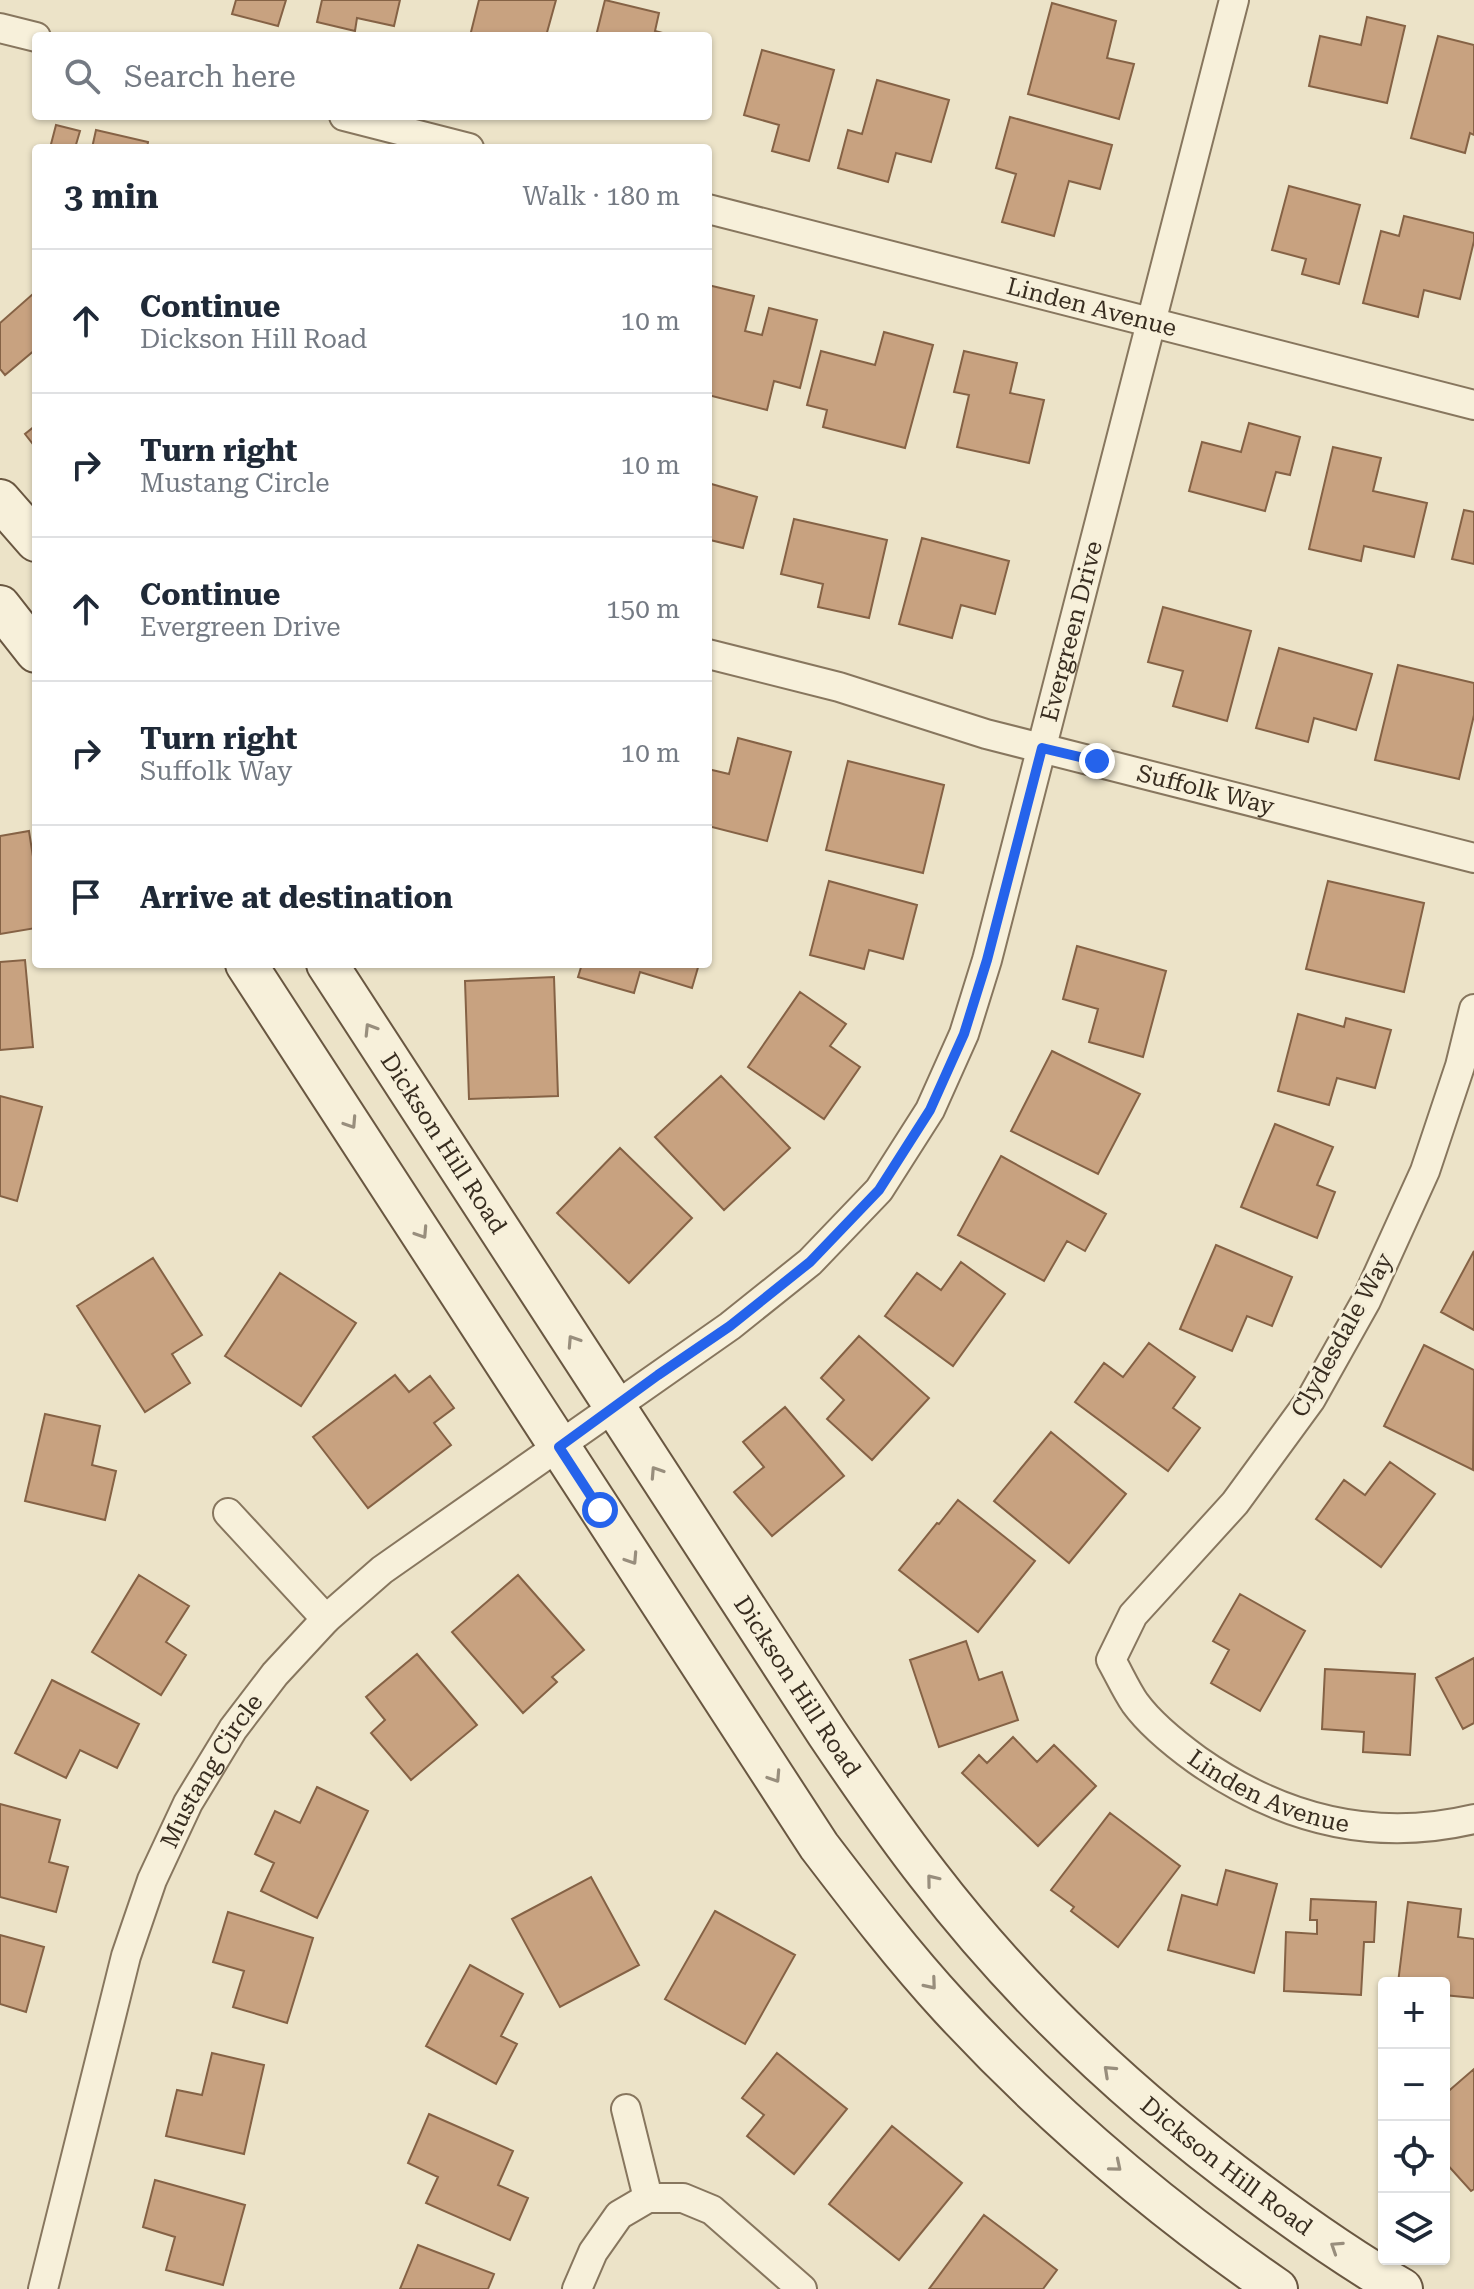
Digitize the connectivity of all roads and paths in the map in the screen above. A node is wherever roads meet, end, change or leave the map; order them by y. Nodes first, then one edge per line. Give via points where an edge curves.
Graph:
1 (1234, 0) edge
2 (0, 28) edge
3 (32, 36) edge
4 (360, 120) edge
5 (453, 144) edge
6 (712, 210) edge
7 (1151, 322) junction
8 (1474, 405) edge
9 (0, 500) edge
10 (32, 536) edge
11 (0, 606) edge
12 (32, 647) edge
13 (712, 655) edge
14 (1042, 748) junction
15 (1474, 858) edge
16 (249, 968) edge
17 (330, 968) edge
18 (1474, 1009) edge
19 (615, 1407) junction
20 (559, 1447) junction
21 (228, 1513) dead end
22 (326, 1619) junction
23 (1111, 1660) joint
24 (1474, 1819) edge
25 (626, 2109) dead end
26 (648, 2198) junction
27 (43, 2289) edge
28 (577, 2289) edge
29 (802, 2289) edge
30 (1277, 2289) edge
31 (1402, 2289) edge

1 - 7 street, Evergreen Drive
2 - 3 street
4 - 5 street
6 - 7 street, Linden Avenue
7 - 8 street, Linden Avenue
7 - 14 street, Evergreen Drive
9 - 10 street
11 - 12 street
13 - 14 street, Suffolk Way
14 - 15 street, Suffolk Way
14 - 19 street, Evergreen Drive via 964,1034 930,1110 879,1190 810,1262
16 -> 20 street
19 -> 17 street, Dickson Hill Road
18 - 23 street, Clydesdale Way via 1425,1171 1366,1301 1311,1399 1235,1503 1133,1615
19 - 20 street, Mustang Circle
31 -> 19 street, Dickson Hill Road via 1307,2229 1135,2096 1002,1962 876,1806
20 - 22 street, Mustang Circle via 382,1570
20 -> 30 street via 819,1846 949,2006 1093,2147
21 - 22 street
22 - 27 street, Mustang Circle via 233,1729 188,1803 152,1880 126,1956
23 - 24 street, Linden Avenue via 1135,1703 1174,1743 1264,1800 1310,1818 1359,1826
25 - 26 street
26 - 28 street via 619,2215 593,2252
26 - 29 street via 683,2198 712,2210

